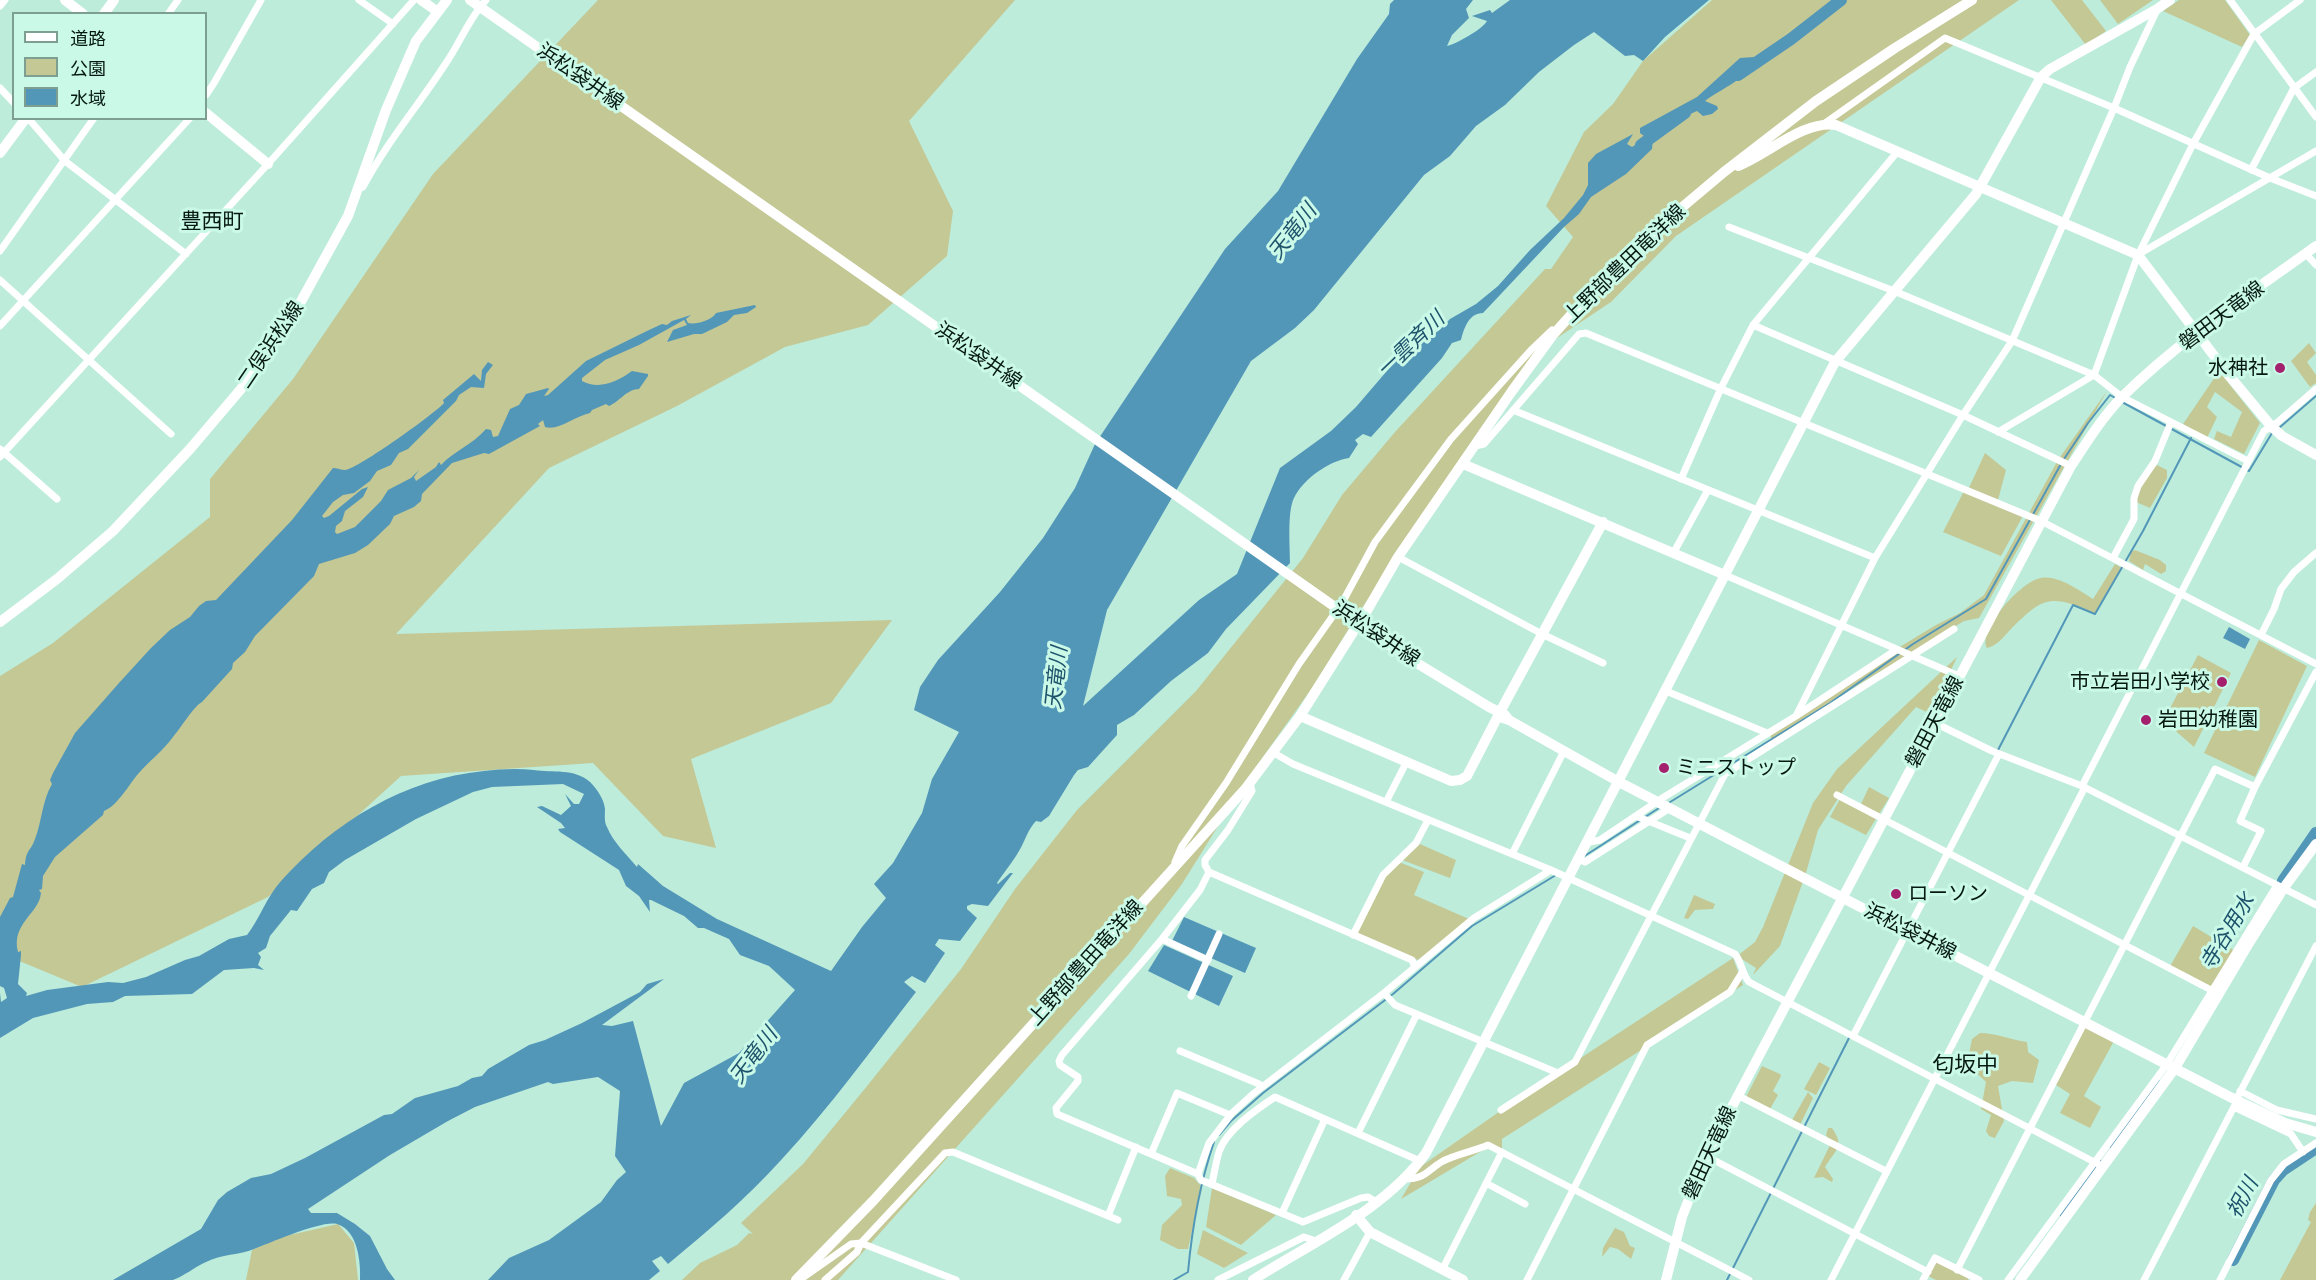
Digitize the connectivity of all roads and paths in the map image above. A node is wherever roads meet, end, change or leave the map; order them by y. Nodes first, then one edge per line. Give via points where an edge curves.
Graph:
1 (5, 0) edge
2 (65, 0) edge
3 (261, 0) edge
4 (359, 0) edge
5 (414, 0) edge
6 (421, 0) edge
7 (447, 0) edge
8 (470, 0) edge
9 (1972, 0) edge
10 (2170, 0) edge
11 (2230, 0) edge
12 (2300, 0) edge
13 (483, 4) edge
14 (0, 6) edge
15 (2157, 9) junction
16 (80, 12) edge
17 (438, 12) junction
18 (393, 24) junction
19 (2254, 34) junction
20 (2316, 72) edge
21 (2041, 77) junction
22 (0, 88) edge
23 (2294, 88) junction
24 (207, 94) edge
25 (12, 101) edge
26 (2114, 108) junction
27 (207, 114) edge
28 (2316, 117) edge
29 (25, 120) edge
30 (29, 120) edge
31 (93, 120) edge
32 (188, 120) edge
33 (1825, 123) junction
34 (2193, 144) junction
35 (1898, 151) junction
36 (2316, 151) edge
37 (0, 153) edge
38 (65, 160) junction
39 (268, 164) junction
40 (2251, 170) junction
41 (1724, 172) junction
42 (2270, 178) junction
43 (1980, 187) junction
44 (2316, 196) edge
45 (115, 200) junction
46 (348, 216) junction
47 (2065, 223) junction
48 (1729, 227) dead end
49 (2316, 246) edge
50 (0, 251) edge
51 (186, 254) junction
52 (2306, 254) junction
53 (2138, 255) junction
54 (1811, 257) junction
55 (2316, 265) edge
56 (0, 280) edge
57 (1596, 287) junction
58 (1894, 291) junction
59 (23, 301) junction
60 (1753, 325) junction
61 (0, 326) edge
62 (2196, 334) junction
63 (2012, 341) junction
64 (88, 360) junction
65 (1835, 362) junction
66 (2094, 375) junction
67 (1721, 388) junction
68 (2316, 389) edge
69 (2122, 397) junction
70 (1513, 410) junction
71 (1963, 415) junction
72 (2171, 422) junction
73 (1804, 423) junction
74 (2271, 426) junction
75 (1998, 432) junction
76 (171, 434) dead end
77 (1475, 446) junction
78 (1, 453) edge
79 (2316, 455) edge
80 (2248, 461) junction
81 (1463, 464) junction
82 (2072, 466) junction
83 (1928, 473) junction
84 (1681, 479) junction
85 (1708, 490) junction
86 (57, 499) dead end
87 (1759, 509) junction
88 (2041, 521) junction
89 (1603, 522) junction
90 (1674, 552) junction
91 (2316, 553) edge
92 (1398, 556) junction
93 (1875, 558) junction
94 (2113, 558) junction
95 (1725, 575) junction
96 (2180, 593) junction
97 (1338, 609) junction
98 (1365, 614) dead end
99 (0, 622) edge
100 (1840, 625) junction
101 (1355, 629) dead end
102 (1954, 629) dead end
103 (1542, 634) junction
104 (2261, 635) junction
105 (1896, 651) junction
106 (1910, 656) junction
107 (1603, 663) dead end
108 (2316, 664) edge
109 (2316, 672) edge
110 (1959, 676) junction
111 (1666, 690) junction
112 (1499, 714) junction
113 (1300, 716) junction
114 (1796, 716) junction
115 (1935, 723) junction
116 (1767, 733) junction
117 (1768, 745) junction
118 (1564, 751) junction
119 (1274, 753) junction
120 (1999, 754) junction
121 (1406, 763) junction
122 (1619, 782) junction
123 (1250, 783) junction
124 (2083, 786) junction
125 (2255, 787) junction
126 (1837, 795) dead end
127 (1386, 802) junction
128 (1664, 804) junction
129 (1636, 816) junction
130 (1884, 819) junction
131 (1428, 820) junction
132 (1649, 821) junction
133 (1698, 822) junction
134 (2181, 835) junction
135 (1690, 838) junction
136 (1585, 843) junction
137 (2316, 844) edge
138 (1948, 852) junction
139 (1512, 854) junction
140 (1577, 858) junction
141 (2312, 858) edge
142 (1173, 867) junction
143 (2243, 867) junction
144 (1551, 870) junction
145 (1209, 872) junction
146 (1567, 878) junction
147 (2280, 887) junction
148 (2030, 894) junction
149 (1842, 897) junction
150 (2316, 905) edge
151 (1652, 916) junction
152 (1907, 930) junction
153 (1219, 934) dead end
154 (1353, 935) junction
155 (1162, 939) junction
156 (2124, 944) junction
157 (2316, 946) edge
158 (1208, 960) junction
159 (1415, 967) junction
160 (1743, 971) junction
161 (1990, 973) junction
162 (2216, 992) junction
163 (1384, 993) junction
164 (1191, 996) dead end
165 (1786, 1003) junction
166 (1416, 1014) junction
167 (2085, 1022) junction
168 (1853, 1036) junction
169 (1485, 1042) junction
170 (1180, 1051) dead end
171 (2171, 1066) junction
172 (1558, 1073) junction
173 (1934, 1079) junction
174 (1262, 1087) junction
175 (1737, 1095) junction
176 (2237, 1100) junction
177 (1501, 1110) dead end
178 (1230, 1115) junction
179 (1325, 1119) junction
180 (2316, 1119) edge
181 (2030, 1128) junction
182 (2316, 1132) edge
183 (1358, 1133) junction
184 (2316, 1143) edge
185 (1136, 1147) junction
186 (1502, 1152) junction
187 (2303, 1152) junction
188 (1151, 1154) junction
189 (1706, 1156) junction
190 (1420, 1161) junction
191 (2098, 1163) junction
192 (1887, 1172) junction
193 (1198, 1174) junction
194 (1405, 1179) junction
195 (1486, 1183) junction
196 (1212, 1184) junction
197 (1573, 1189) junction
198 (1376, 1202) junction
199 (1525, 1204) dead end
200 (1281, 1213) junction
201 (1356, 1215) junction
202 (1108, 1216) junction
203 (1118, 1220) dead end
204 (1370, 1232) junction
205 (1855, 1233) junction
206 (1316, 1242) junction
207 (1674, 1242) junction
208 (861, 1243) junction
209 (1442, 1270) junction
210 (1957, 1270) junction
211 (1928, 1272) junction
212 (1260, 1278) edge
213 (796, 1280) edge
214 (825, 1280) edge
215 (956, 1280) edge
216 (1218, 1280) edge
217 (1344, 1280) edge
218 (1463, 1280) edge
219 (1527, 1280) edge
220 (1666, 1280) edge
221 (1749, 1280) edge
222 (1831, 1280) edge
223 (1923, 1280) edge
224 (1978, 1280) edge
225 (2008, 1280) edge
226 (2020, 1280) edge
227 (2144, 1280) edge
228 (2220, 1280) edge

1 - 14 street
2 - 16 main road
3 - 24 street
4 - 18 street
5 - 18 street
6 - 17 main road
7 - 17 main road, 二俣浜松線
8 - 13 main road, 浜松袋井線
9 - 41 main road, 上野部豊田竜洋線 via 1816,101
10 - 15 main road
11 - 19 street
12 - 19 street
13 - 46 street via 376,162
13 - 97 main road, 浜松袋井線 via 492,16
15 - 21 main road
15 - 26 street
17 - 46 main road, 二俣浜松線 via 416,41 402,72
18 - 39 street
19 - 23 street
19 - 34 street
20 - 23 street
21 - 26 street
21 - 33 street via 1945,38
21 - 43 main road
22 - 25 street
23 - 28 street
23 - 40 street
26 - 34 street
26 - 47 street
27 - 39 main road
29 - 37 main road
30 - 38 street
31 - 38 street
32 - 45 street
33 - 35 main road
33 - 41 main road
34 - 40 street
34 - 53 street
35 - 43 main road
35 - 54 street
36 - 42 street
38 - 45 street
38 - 50 street
39 - 51 street
40 - 42 street
41 - 57 main road, 上野部豊田竜洋線 via 1648,236
42 - 44 street
42 - 53 street
43 - 47 main road
43 - 58 main road
45 - 51 street
45 - 59 street
46 - 99 main road, 二俣浜松線 via 293,316 241,389 190,449 113,531
47 - 53 main road
47 - 63 street
48 - 54 street
49 - 52 main road, 磐田天竜線
51 - 64 street
52 - 55 street
52 - 62 main road, 磐田天竜線
53 - 62 main road
53 - 66 street
54 - 58 street
54 - 60 street
56 - 59 street
57 - 77 main road, 上野部豊田竜洋線 via 1552,336
57 - 97 street via 1531,350 1451,439 1375,542
58 - 63 street
58 - 65 main road
59 - 61 street
59 - 64 street
60 - 65 street
60 - 67 street
62 - 69 main road, 磐田天竜線
62 - 74 main road
63 - 66 street
63 - 71 street
64 - 76 street
64 - 78 street
65 - 71 street
65 - 73 main road
66 - 69 street
66 - 75 street
67 - 70 street via 1586,333 1579,334
67 - 73 street
67 - 84 street
68 - 74 street
69 - 72 street
69 - 82 main road, 磐田天竜線
70 - 77 street via 1484,444
70 - 84 street
71 - 75 street
71 - 83 street
72 - 80 street
72 - 94 street via 2155,461 2138,486 2134,519
73 - 83 street
73 - 87 main road
74 - 79 main road
74 - 80 street via 2264,431
75 - 82 street
77 - 81 main road, 上野部豊田竜洋線
78 - 86 street
80 - 96 street
81 - 89 main road
81 - 92 main road, 上野部豊田竜洋線
82 - 88 main road, 磐田天竜線
83 - 88 street
83 - 93 street
84 - 85 street
85 - 87 street
85 - 90 street
87 - 93 street
87 - 95 main road
88 - 94 street
88 - 110 main road, 磐田天竜線
89 - 90 main road
89 - 103 main road
90 - 95 main road
91 - 104 street via 2280,589
92 - 98 main road, 上野部豊田竜洋線
92 - 103 street
93 - 100 street
94 - 96 street
95 - 100 street
95 - 111 main road
96 - 104 street
96 - 124 street
97 - 112 main road, 浜松袋井線
97 - 142 street via 1182,846
100 - 105 street
100 - 114 street
101 - 113 main road, 上野部豊田竜洋線
102 - 106 street
103 - 107 street
103 - 112 main road
104 - 108 street
105 - 106 street
105 - 114 street
106 - 110 street
106 - 117 street
109 - 125 street
110 - 115 main road, 磐田天竜線
111 - 116 street
111 - 122 main road
112 - 118 main road, 浜松袋井線
112 - 121 main road via 1467,776 1460,780 1451,781
113 - 119 main road, 上野部豊田竜洋線
113 - 121 main road
114 - 116 street
115 - 120 street
115 - 130 main road, 磐田天竜線
116 - 117 street
116 - 128 street
117 - 133 street via 1725,774
118 - 122 main road, 浜松袋井線
118 - 139 street
119 - 123 main road, 上野部豊田竜洋線
119 - 127 street
120 - 124 street
120 - 138 street
121 - 127 street
122 - 128 main road, 浜松袋井線
122 - 136 main road
123 - 142 main road, 上野部豊田竜洋線
123 - 145 street via 1252,791 1205,860
124 - 134 street
124 - 148 street
125 - 134 street via 2215,769
125 - 143 street via 2240,821 2261,831
126 - 130 street
127 - 131 street
128 - 129 street
128 - 132 street
128 - 133 main road, 浜松袋井線
129 - 132 street
129 - 136 street via 1600,840
130 - 138 street
130 - 149 main road, 磐田天竜線
131 - 139 street
131 - 154 street via 1416,843 1383,875
132 - 135 street
132 - 140 street via 1585,862
133 - 135 street
133 - 149 main road, 浜松袋井線
134 - 143 street
134 - 156 street
135 - 151 street
136 - 140 main road
137 - 141 main road
138 - 148 street
138 - 152 street
139 - 144 street
140 - 146 main road
141 - 147 main road
142 - 213 main road, 上野部豊田竜洋線 via 873,1201
143 - 147 street
144 - 146 street
144 - 159 street via 1474,918
145 - 154 street
145 - 155 street
146 - 151 street
146 - 169 main road
147 - 150 street
147 - 162 main road
148 - 156 street
148 - 161 street
149 - 152 main road, 浜松袋井線
149 - 165 main road, 磐田天竜線
151 - 160 street via 1736,954
151 - 172 street via 1575,1062
152 - 161 main road, 浜松袋井線
152 - 168 street
153 - 158 street
154 - 159 street via 1412,960
155 - 158 street
155 - 185 street via 1059,1060 1078,1081 1056,1108 1057,1114
156 - 162 street
156 - 167 street
157 - 176 street
158 - 164 street
159 - 163 street
160 - 165 street via 1749,982
160 - 197 street via 1730,992 1647,1045
161 - 167 main road, 浜松袋井線
161 - 173 street
162 - 171 main road
163 - 166 street via 1391,1002
163 - 174 street
165 - 168 street
165 - 175 main road, 磐田天竜線
166 - 169 street
166 - 183 street
167 - 171 main road, 浜松袋井線
167 - 181 street
168 - 173 street
169 - 172 street
169 - 190 main road
170 - 174 street
171 - 176 main road, 浜松袋井線
171 - 191 main road
172 - 177 street
173 - 181 street
173 - 192 street
174 - 178 street
175 - 189 main road, 磐田天竜線
175 - 192 street
176 - 180 street
176 - 182 main road, 浜松袋井線 via 2285,1123
176 - 187 street via 2291,1134
176 - 227 street
178 - 188 street via 1177,1093
178 - 193 street via 1209,1143
179 - 183 street
179 - 196 street via 1275,1097 1248,1116 1226,1139 1219,1150
179 - 200 street
181 - 191 street
181 - 210 street
183 - 190 street
184 - 187 street
185 - 188 street
185 - 202 street
186 - 194 street via 1488,1146 1441,1162 1417,1179
186 - 195 street
186 - 197 street
187 - 228 street via 2284,1164 2271,1180
188 - 193 street
189 - 205 street
189 - 207 main road, 磐田天竜線
190 - 194 main road
191 - 225 street
191 - 226 main road
192 - 205 street
193 - 196 street
194 - 198 main road
195 - 199 street
195 - 209 street
196 - 200 street
197 - 207 street
197 - 219 street
198 - 200 street via 1361,1198 1303,1222
198 - 201 main road
201 - 204 main road
201 - 206 main road
202 - 203 street
202 - 208 street via 953,1152 945,1153
204 - 209 main road
204 - 217 street
205 - 211 street
205 - 222 street
206 - 212 main road
206 - 216 street via 1304,1237
207 - 220 main road, 磐田天竜線
207 - 221 street
208 - 213 street via 851,1244
208 - 214 street via 857,1252
208 - 215 street
209 - 218 main road
210 - 211 street via 1935,1258
210 - 224 street
211 - 223 street

